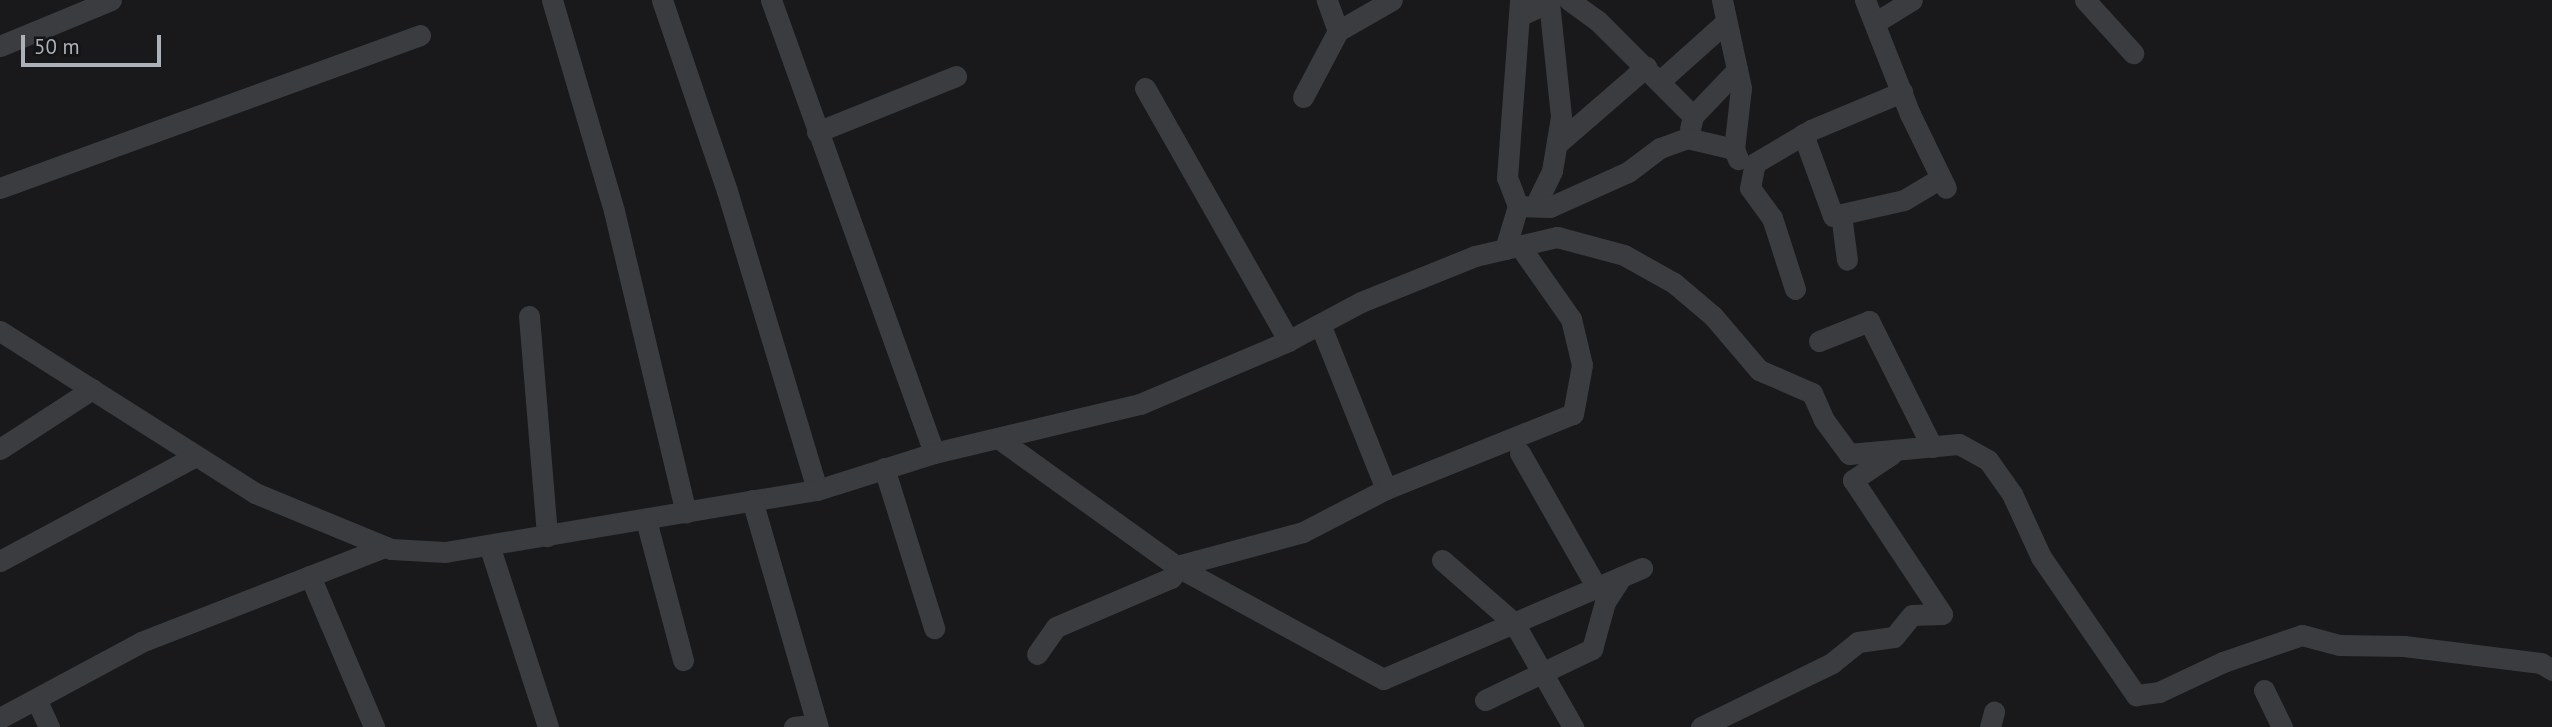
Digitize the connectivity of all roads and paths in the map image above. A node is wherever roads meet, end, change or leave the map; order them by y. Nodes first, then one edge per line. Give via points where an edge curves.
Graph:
1 (111, 0) edge
2 (552, 0) edge
3 (662, 0) edge
4 (771, 0) edge
5 (1327, 0) edge
6 (1392, 0) edge
7 (1569, 0) edge
8 (1722, 0) edge
9 (1865, 0) edge
10 (1912, 0) edge
11 (2085, 0) edge
12 (1520, 8) edge
13 (1726, 22) junction
14 (1876, 22) junction
15 (1338, 31) junction
16 (420, 35) dead end
17 (0, 46) edge
18 (2133, 53) dead end
19 (1737, 70) junction
20 (1653, 74) junction
21 (956, 75) dead end
22 (1145, 88) dead end
23 (1902, 92) junction
24 (1303, 97) dead end
25 (1693, 116) junction
26 (817, 132) junction
27 (1803, 134) junction
28 (1687, 138) junction
29 (1557, 144) junction
30 (1734, 149) junction
31 (0, 188) edge
32 (1750, 188) junction
33 (1527, 206) junction
34 (1841, 214) junction
35 (1512, 247) junction
36 (1847, 260) dead end
37 (1795, 289) dead end
38 (529, 316) dead end
39 (1320, 324) junction
40 (1, 333) edge
41 (1289, 341) junction
42 (1819, 341) dead end
43 (92, 389) junction
44 (998, 438) junction
45 (1932, 447) junction
46 (0, 449) edge
47 (1896, 451) junction
48 (934, 453) junction
49 (1520, 453) dead end
50 (197, 456) junction
51 (884, 468) junction
52 (1386, 489) junction
53 (817, 490) junction
54 (752, 500) junction
55 (686, 513) junction
56 (646, 520) junction
57 (547, 536) junction
58 (489, 545) junction
59 (385, 547) junction
60 (1442, 560) dead end
61 (0, 561) edge
62 (1179, 568) junction
63 (1642, 568) dead end
64 (310, 576) junction
65 (1621, 577) junction
66 (1597, 588) junction
67 (1514, 623) junction
68 (934, 628) dead end
69 (1037, 654) dead end
70 (683, 660) dead end
71 (2552, 670) edge
72 (1544, 675) junction
73 (2264, 690) dead end
74 (36, 699) junction
75 (1485, 700) dead end
76 (3, 708) edge
77 (817, 726) edge
78 (50, 727) edge
79 (374, 727) edge
80 (548, 727) edge
81 (794, 727) edge
82 (1573, 727) edge
83 (1700, 727) edge
84 (2282, 727) edge

1 - 17 street
2 - 55 street via 614,211
3 - 53 street via 727,191
4 - 26 street
5 - 15 street
6 - 15 street
7 - 20 street via 1597,20
8 - 13 street
9 - 14 street
10 - 14 street
11 - 18 street
12 - 29 street via 1549,2 1561,117
12 - 33 street via 1507,178
13 - 19 street
13 - 20 street
14 - 23 street
15 - 24 street
16 - 31 street
19 - 25 street
19 - 30 street via 1741,88
20 - 25 street
20 - 29 street
21 - 26 street
22 - 41 street
23 - 27 street
23 - 34 street via 1944,183 1904,200
25 - 28 street
26 - 48 street
27 - 32 street via 1755,163
27 - 34 street via 1833,216
28 - 30 street
28 - 33 street via 1660,148 1628,172 1550,207
29 - 33 street via 1552,171
30 - 32 street
32 - 37 street via 1772,218
33 - 35 street
34 - 36 street
35 - 39 street via 1475,256
35 - 47 street via 1557,237 1624,255 1674,283 1713,316 1759,370 1812,393 1842,450 1860,455
35 - 52 street via 1571,319 1581,365 1573,414
38 - 57 street
39 - 41 street
39 - 52 street
40 - 43 street
41 - 44 street via 1140,404
42 - 45 street via 1868,321
43 - 46 street
43 - 50 street
44 - 48 street
44 - 62 street
45 - 47 street
45 - 71 street via 1959,444 1988,460 2012,494 2041,557 2136,695 2159,692 2223,662 2302,635 2339,645 2404,646 2541,663
47 - 83 street via 1853,480 1942,614 1912,615 1894,637 1858,642 1832,663
48 - 51 street
49 - 66 street
50 - 59 street via 255,493
50 - 61 street
51 - 53 street
51 - 68 street
52 - 62 street via 1303,532
53 - 54 street
54 - 55 street
54 - 77 street
55 - 56 street
56 - 57 street
56 - 70 street
57 - 58 street
58 - 59 street via 445,552
58 - 80 street
59 - 64 street
60 - 67 street
62 - 67 street via 1383,679
62 - 69 street via 1171,578 1056,628
63 - 65 street
64 - 74 street via 141,642
64 - 79 street
65 - 66 street
65 - 72 street via 1605,601 1592,649
66 - 67 street
67 - 72 street
72 - 75 street
72 - 82 street
73 - 84 street
74 - 76 street
74 - 78 street
77 - 81 street

